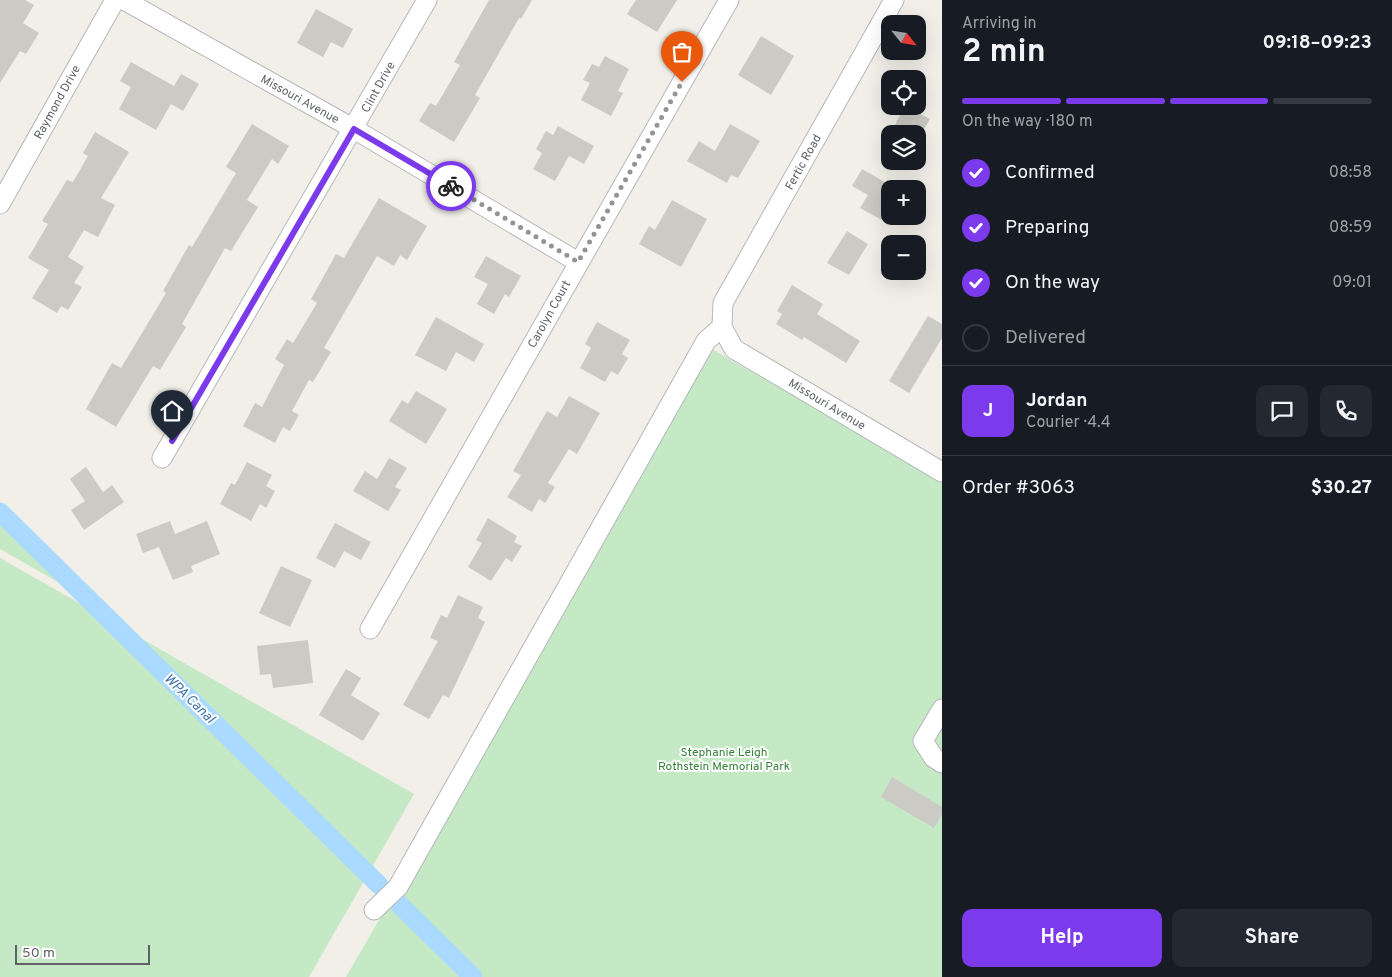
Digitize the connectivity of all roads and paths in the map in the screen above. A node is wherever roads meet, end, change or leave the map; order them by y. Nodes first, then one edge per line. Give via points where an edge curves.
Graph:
1 (115, 0) edge
2 (124, 0) edge
3 (427, 0) edge
4 (729, 0) edge
5 (894, 0) edge
6 (354, 129) junction
7 (0, 204) edge
8 (578, 262) junction
9 (722, 326) junction
10 (162, 458) dead end
11 (942, 472) edge
12 (370, 629) dead end
13 (942, 708) edge
14 (942, 763) edge
15 (374, 910) dead end

1 - 7 street, Raymond Drive
2 - 6 street, Missouri Avenue
3 - 6 street, Clint Drive
4 - 8 street, Carolyn Court
5 - 9 street, Fertic Road via 723,303
6 - 8 street, Missouri Avenue
6 - 10 street, Clint Drive
8 - 12 street, Carolyn Court
9 - 11 street, Missouri Avenue via 734,349
9 - 15 street via 706,341 398,887
13 - 14 street via 923,741 934,758

